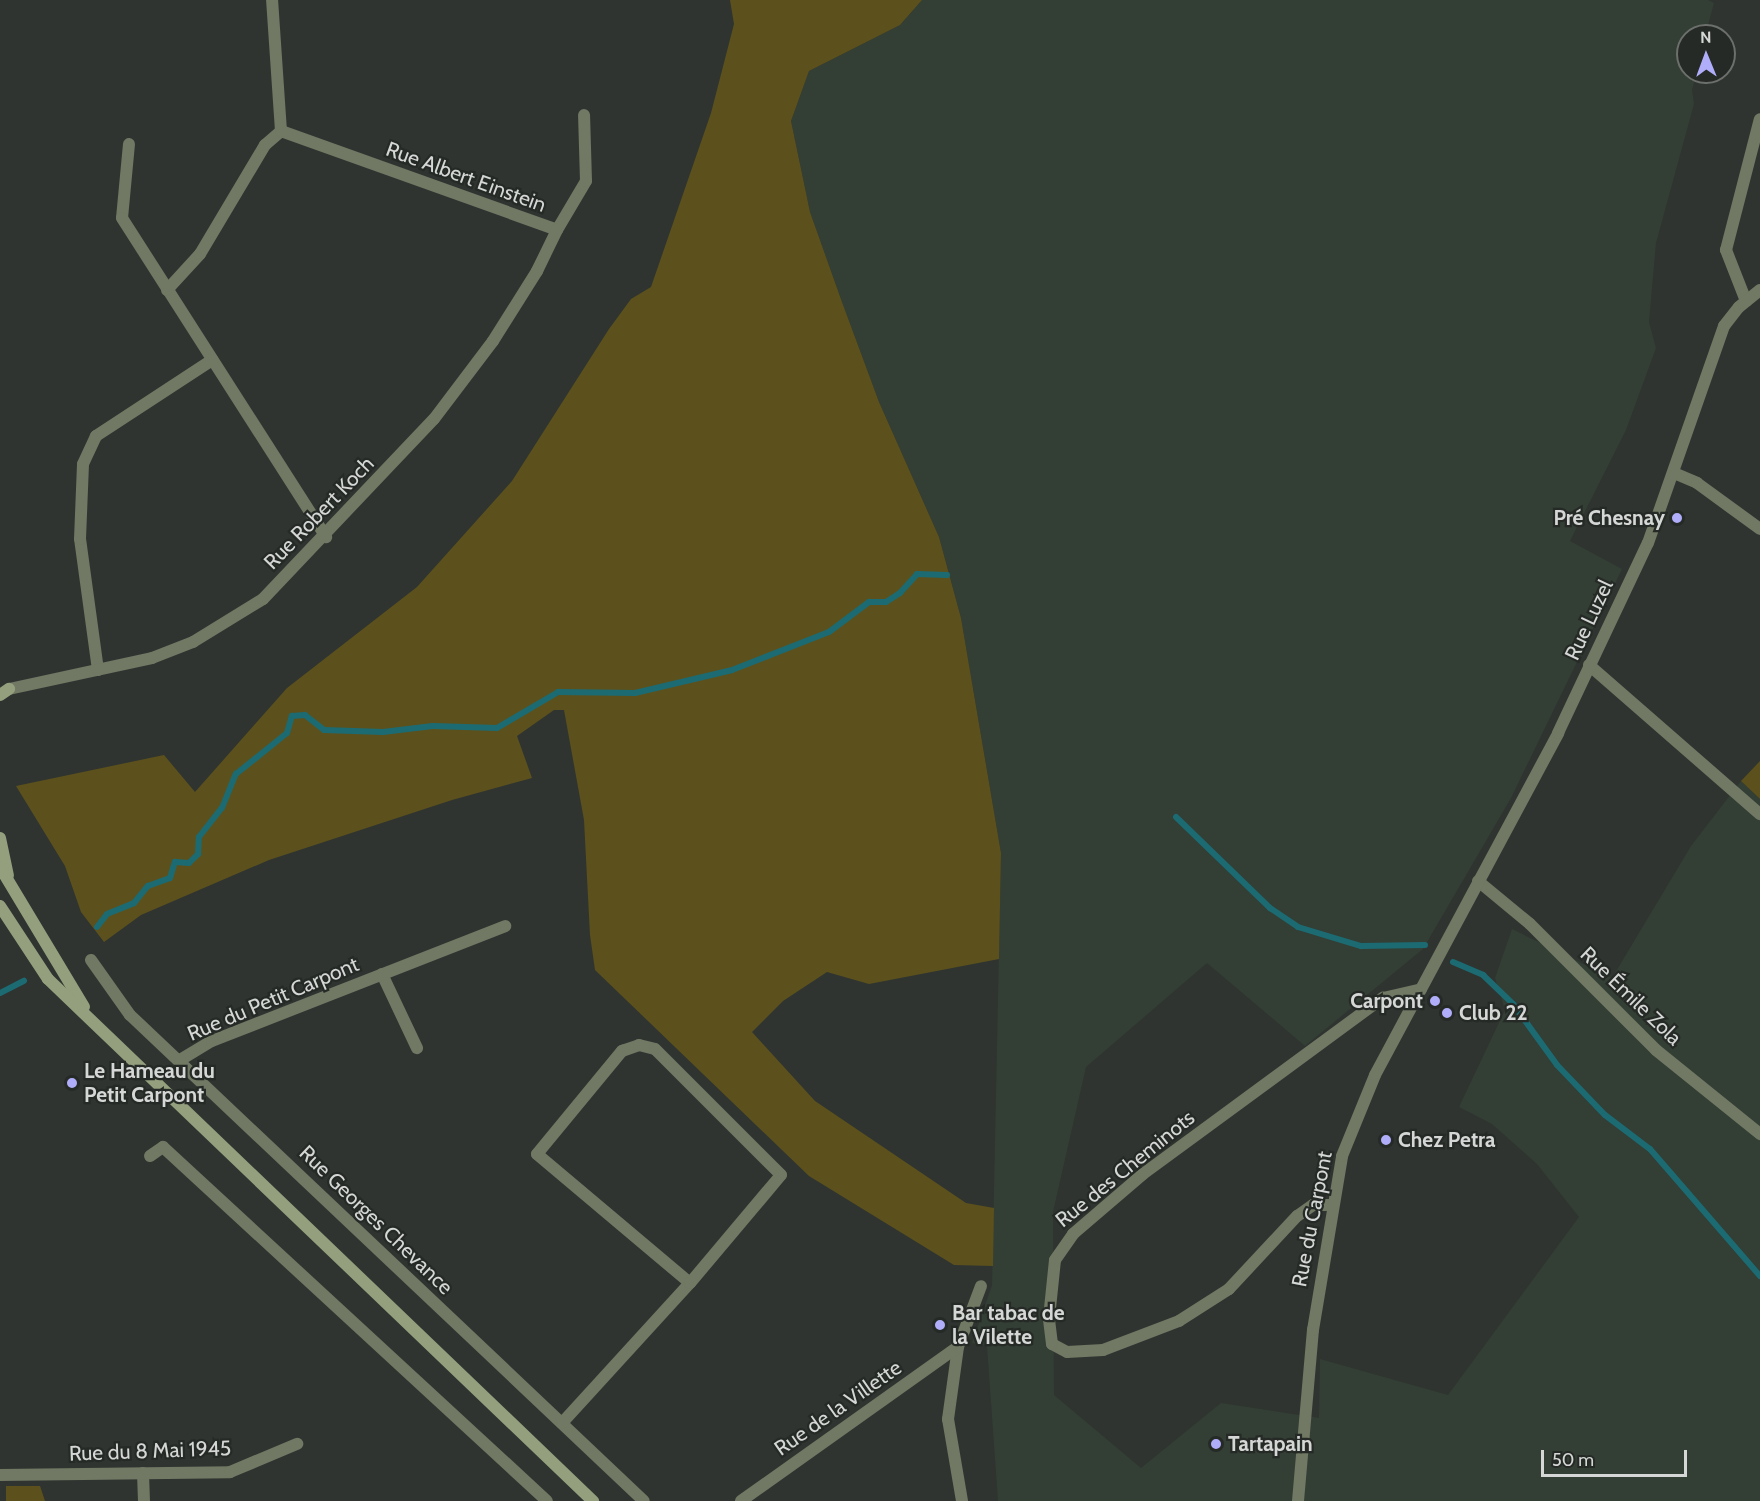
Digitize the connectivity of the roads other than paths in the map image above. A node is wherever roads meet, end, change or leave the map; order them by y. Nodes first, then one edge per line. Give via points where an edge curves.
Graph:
1 (272, 0) edge
2 (584, 116) dead end
3 (1760, 119) edge
4 (281, 131) junction
5 (129, 144) dead end
6 (557, 230) junction
7 (167, 290) junction
8 (1760, 290) edge
9 (1746, 301) junction
10 (212, 360) junction
11 (1674, 473) junction
12 (1760, 529) edge
13 (326, 537) junction
14 (1590, 665) junction
15 (98, 670) junction
16 (4, 692) edge
17 (1760, 814) edge
18 (0, 838) edge
19 (0, 867) edge
20 (1478, 881) junction
21 (10, 888) junction
22 (0, 906) edge
23 (505, 926) dead end
24 (91, 960) dead end
25 (1436, 963) joint
26 (382, 974) junction
27 (1421, 989) junction
28 (91, 1021) junction
29 (417, 1048) dead end
30 (180, 1060) junction
31 (1760, 1134) edge
32 (150, 1156) dead end
33 (1331, 1204) junction
34 (690, 1283) junction
35 (981, 1286) dead end
36 (958, 1347) junction
37 (562, 1423) junction
38 (297, 1444) dead end
39 (143, 1473) junction
40 (0, 1475) edge
41 (144, 1501) edge
42 (548, 1501) edge
43 (593, 1501) edge
44 (644, 1501) edge
45 (741, 1501) edge
46 (962, 1501) edge
47 (1298, 1501) edge

1 - 4 street
2 - 6 street, Rue Albert Einstein via 586,181
3 - 9 street via 1726,250
4 - 6 street, Rue Albert Einstein
4 - 7 street via 265,145 200,254
5 - 7 street via 122,218
6 - 13 street, Rue Robert Koch via 537,272 480,358 434,419
7 - 10 street
8 - 9 street, Rue Luzel
9 - 11 street, Rue Luzel via 1731,315 1716,345
10 - 13 street
10 - 15 street via 96,436 83,464 80,539
11 - 12 street via 1696,483
11 - 14 street, Rue Luzel via 1648,543
13 - 15 street, Rue Robert Koch via 263,599 194,642 152,658
14 - 17 street
14 - 20 street, Rue Luzel
15 - 16 street, Rue Robert Koch
18 - 21 main road
19 - 21 main road
20 - 25 street, Rue Luzel
20 - 31 street, Rue Émile Zola via 1530,924 1656,1050
21 - 28 main road
22 - 28 main road via 48,979
23 - 26 street, Rue du Petit Carpont
24 - 30 street, Rue Georges Chevance via 130,1015
25 - 27 street, Rue du Carpont
26 - 29 street, Rue du Petit Carpont
26 - 30 street, Rue du Petit Carpont via 212,1041
27 - 33 street, Rue du Carpont via 1356,1119
27 - 33 street, Rue des Cheminots via 1383,998 1143,1174 1073,1234 1055,1260 1049,1318 1052,1344 1067,1352 1103,1350 1179,1321 1229,1289 1297,1216 1313,1205
28 - 43 main road
30 - 37 street, Rue Georges Chevance
32 - 42 street via 163,1147
33 - 47 street, Rue du Carpont via 1313,1330
34 - 34 street via 537,1154 622,1051 639,1045 655,1049 782,1175
34 - 37 street
35 - 36 street
36 - 45 street, Rue de la Villette
36 - 46 street via 948,1419
37 - 44 street, Rue Georges Chevance
38 - 39 street, Rue du 8 Mai 1945 via 230,1472
39 - 40 street, Rue du 8 Mai 1945
39 - 41 street

